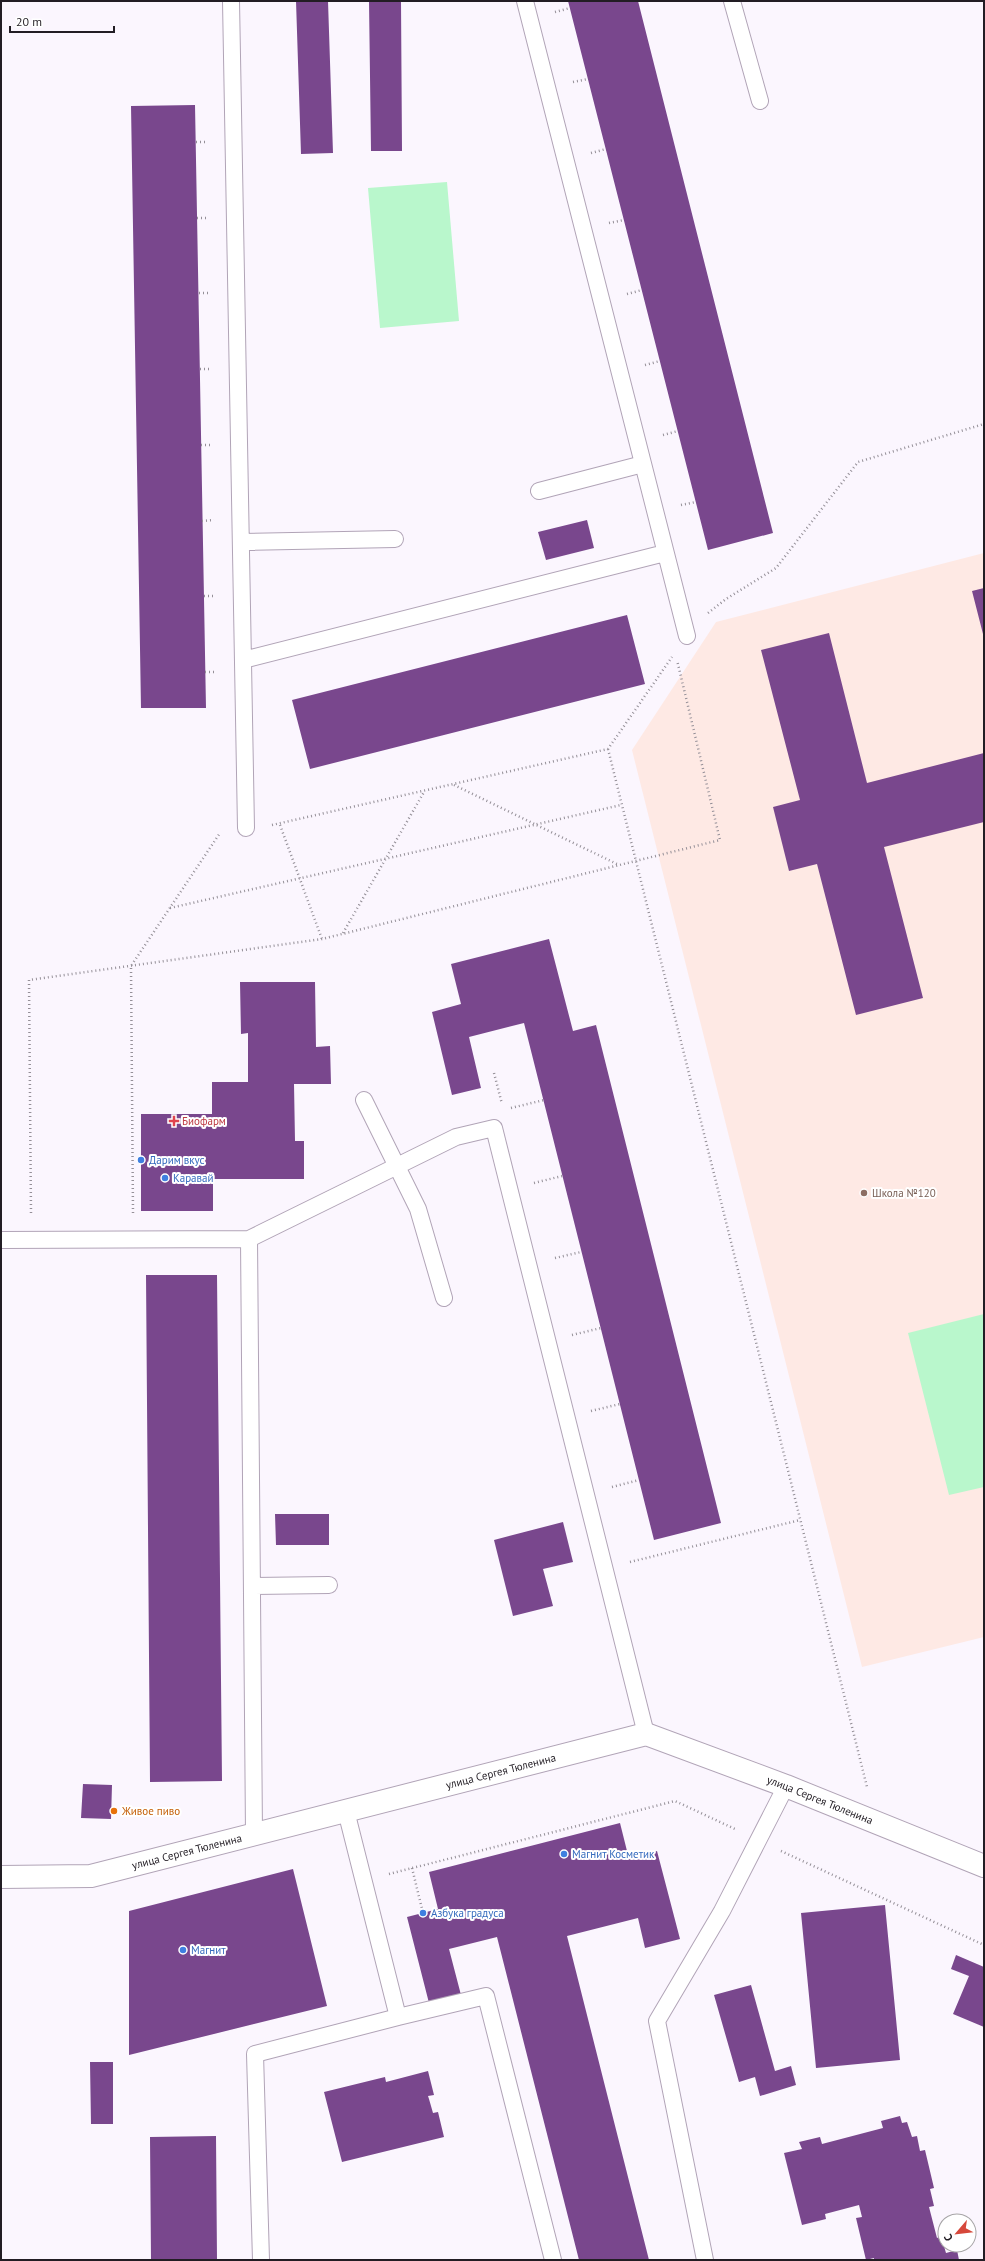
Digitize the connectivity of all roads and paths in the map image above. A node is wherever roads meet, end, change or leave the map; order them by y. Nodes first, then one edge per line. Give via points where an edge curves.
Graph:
1 (231, 1) edge
2 (525, 1) edge
3 (732, 1) edge
4 (760, 101) dead end
5 (984, 424) edge
6 (643, 464) junction
7 (539, 491) dead end
8 (395, 539) dead end
9 (241, 542) junction
10 (666, 553) junction
11 (687, 636) joint
12 (243, 660) junction
13 (608, 750) junction
14 (454, 785) junction
15 (424, 792) junction
16 (621, 805) junction
17 (536, 825) junction
18 (246, 828) dead end
19 (222, 830) dead end
20 (386, 859) junction
21 (635, 861) junction
22 (619, 865) junction
23 (300, 879) junction
24 (170, 908) junction
25 (343, 934) junction
26 (322, 939) junction
27 (131, 966) junction
28 (364, 1100) dead end
29 (544, 1100) dead end
30 (504, 1109) dead end
31 (397, 1166) junction
32 (562, 1176) dead end
33 (529, 1184) dead end
34 (249, 1239) junction
35 (1, 1240) edge
36 (31, 1240) junction
37 (133, 1240) junction
38 (582, 1252) dead end
39 (549, 1260) dead end
40 (444, 1298) dead end
41 (601, 1328) dead end
42 (568, 1336) dead end
43 (620, 1404) dead end
44 (587, 1413) dead end
45 (639, 1480) dead end
46 (606, 1489) dead end
47 (800, 1520) junction
48 (626, 1563) dead end
49 (329, 1585) dead end
50 (252, 1586) junction
51 (646, 1734) junction
52 (786, 1786) junction
53 (868, 1792) dead end
54 (346, 1811) junction
55 (254, 1834) junction
56 (758, 1840) junction
57 (984, 1866) edge
58 (412, 1868) junction
59 (1, 1876) edge
60 (363, 1880) junction
61 (423, 1913) dead end
62 (984, 1945) edge
63 (398, 2018) junction
64 (261, 2260) edge
65 (553, 2260) edge
66 (705, 2260) edge

1 - 9 lane
2 - 6 lane
3 - 4 lane
5 - 11 path via 858,462 776,568 726,599 697,622
6 - 7 lane
6 - 10 lane
8 - 9 lane
9 - 12 lane
10 - 11 lane
10 - 12 lane
12 - 18 lane
13 - 14 path
13 - 16 path
13 - 21 path via 675,654 720,840
14 - 15 path
14 - 17 path
15 - 20 path
15 - 23 path via 280,825
16 - 17 path
16 - 21 path
17 - 20 path
17 - 22 path
19 - 24 path
20 - 23 path
20 - 25 path
21 - 22 path
21 - 47 path
22 - 25 path
23 - 24 path
23 - 26 path
24 - 27 path
25 - 26 path
26 - 27 path
27 - 36 path via 28,980
27 - 37 path
28 - 31 lane
29 - 30 path
31 - 34 lane
31 - 40 lane via 418,1209
31 - 51 lane via 456,1137 494,1128
32 - 33 path
34 - 37 lane
34 - 50 lane
35 - 36 lane
36 - 37 lane
38 - 39 path
41 - 42 path
43 - 44 path
45 - 46 path
47 - 48 path
47 - 53 path
49 - 50 lane
50 - 55 lane
51 - 52 street, улица Сергея Тюленина
51 - 54 street, улица Сергея Тюленина
52 - 56 lane
52 - 57 street, улица Сергея Тюленина
54 - 55 street, улица Сергея Тюленина
54 - 60 lane
55 - 59 street, улица Сергея Тюленина via 91,1876
56 - 58 path via 675,1801
56 - 62 path
56 - 66 lane via 722,1911 658,2021
58 - 60 path
58 - 61 path
60 - 63 lane
63 - 64 lane via 255,2054
63 - 65 lane via 486,1996

